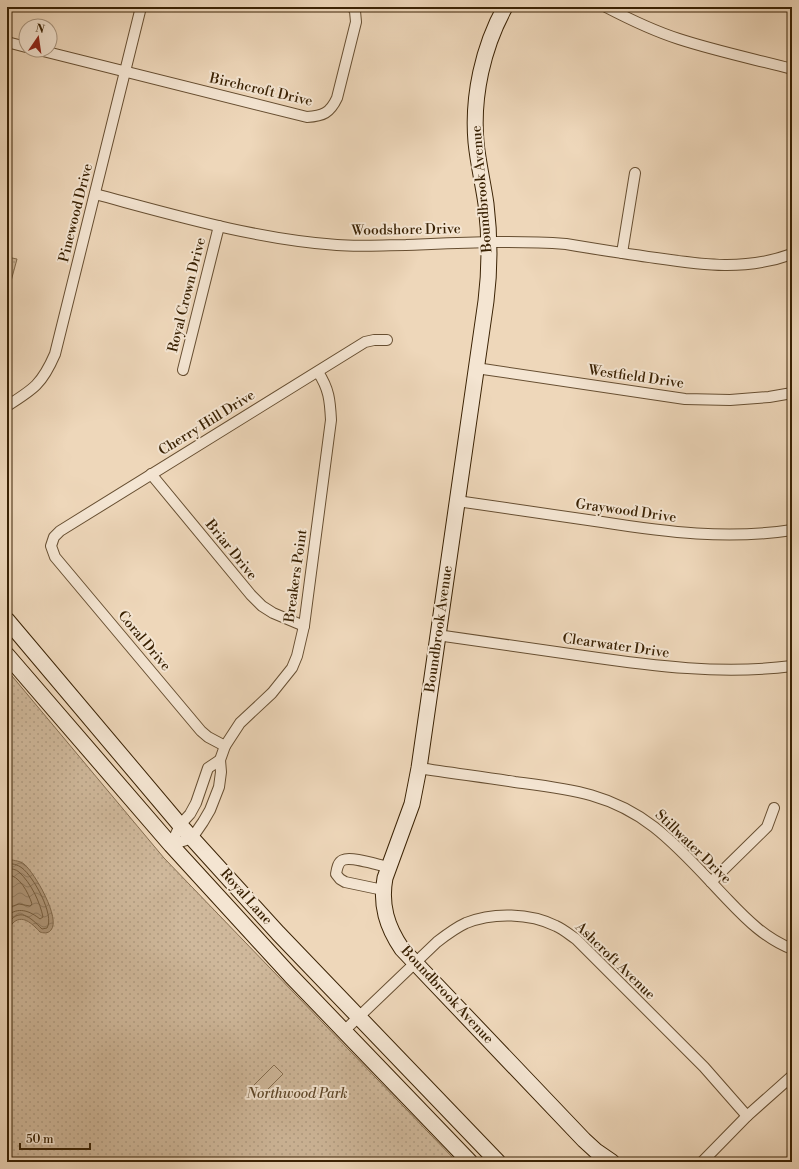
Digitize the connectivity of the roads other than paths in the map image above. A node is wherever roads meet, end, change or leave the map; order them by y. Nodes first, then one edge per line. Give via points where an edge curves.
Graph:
1 (141, 7) edge
2 (352, 7) edge
3 (505, 7) edge
4 (606, 7) edge
5 (7, 42) edge
6 (18, 45) edge
7 (58, 55) edge
8 (792, 69) edge
9 (125, 72) junction
10 (635, 173) dead end
11 (95, 194) junction
12 (219, 226) junction
13 (489, 242) junction
14 (622, 253) junction
15 (792, 254) edge
16 (387, 340) dead end
17 (476, 368) junction
18 (183, 370) dead end
19 (318, 372) junction
20 (792, 393) edge
21 (7, 406) edge
22 (151, 474) junction
23 (457, 501) junction
24 (792, 530) edge
25 (51, 546) joint
26 (7, 620) edge
27 (304, 626) junction
28 (437, 635) junction
29 (7, 655) edge
30 (792, 666) edge
31 (225, 746) junction
32 (220, 760) junction
33 (419, 768) junction
34 (774, 808) dead end
35 (180, 825) junction
36 (192, 838) junction
37 (171, 845) junction
38 (388, 867) junction
39 (711, 882) junction
40 (383, 890) junction
41 (792, 949) edge
42 (415, 963) junction
43 (358, 1017) junction
44 (344, 1031) junction
45 (792, 1076) edge
46 (747, 1116) junction
47 (470, 1162) edge
48 (498, 1162) edge
49 (612, 1162) edge
50 (702, 1162) edge

1 - 9 street, Pinewood Drive
2 - 9 street, Birchcroft Drive via 356,11 356,22 338,98 332,108 319,116 306,117
3 - 13 main road, Boundbrook Avenue via 490,39 482,66 476,116 476,142
4 - 8 street via 630,20 678,39
5 - 6 street
7 - 9 street, Birchcroft Drive
9 - 11 street, Pinewood Drive
10 - 14 street
11 - 12 street, Woodshore Drive
11 - 21 street, Pinewood Drive via 55,354 48,371 28,393
12 - 13 street, Woodshore Drive via 272,237 338,246
12 - 18 street, Royal Crown Drive
13 - 14 street, Woodshore Drive via 559,244
13 - 17 main road, Boundbrook Avenue via 488,286
14 - 15 street, Woodshore Drive via 721,266 774,260
16 - 19 street, Cherry Hill Drive via 365,342
17 - 20 street, Westfield Drive via 685,399 730,400
17 - 23 main road, Boundbrook Avenue
19 - 22 street, Cherry Hill Drive
19 - 27 street, Breakers Point via 326,384 331,420
22 - 25 street, Cherry Hill Drive via 60,531 54,537
22 - 27 street, Briar Drive via 262,606
23 - 24 street, Graywood Drive via 668,532 727,535
23 - 28 main road, Boundbrook Avenue
25 - 31 street, Coral Drive via 55,557 202,731
26 - 35 main road, Royal Lane
27 - 31 street, Breakers Point via 292,668 272,693 240,723
28 - 30 street, Clearwater Drive via 687,669 753,670
28 - 33 main road, Boundbrook Avenue
29 - 37 main road, Royal Lane
31 - 32 street, Breakers Point
32 - 35 street, Breakers Point via 208,768 196,803
32 - 36 street, Breakers Point via 221,772 215,800
33 - 38 main road, Boundbrook Avenue via 412,804
33 - 39 street, Stillwater Drive via 566,789 600,797 620,805 656,828
34 - 39 street via 767,827
35 - 36 main road, Royal Lane
35 - 37 street, Breakers Point
36 - 37 street
36 - 43 main road, Royal Lane
37 - 44 main road, Royal Lane
38 - 40 main road, Boundbrook Avenue
38 - 40 street via 349,858 342,860 337,866 336,874 345,882
39 - 41 street, Stillwater Drive via 748,921 765,935
40 - 42 main road, Boundbrook Avenue via 383,905 392,935
42 - 43 street, Ashcroft Avenue
42 - 46 street, Ashcroft Avenue via 437,942 466,923 477,920 518,915 556,926 576,939 704,1068
42 - 49 main road, Boundbrook Avenue via 584,1140
43 - 44 street, Ashcroft Avenue
43 - 48 main road, Royal Lane
44 - 47 main road, Royal Lane
45 - 46 street
46 - 50 street

